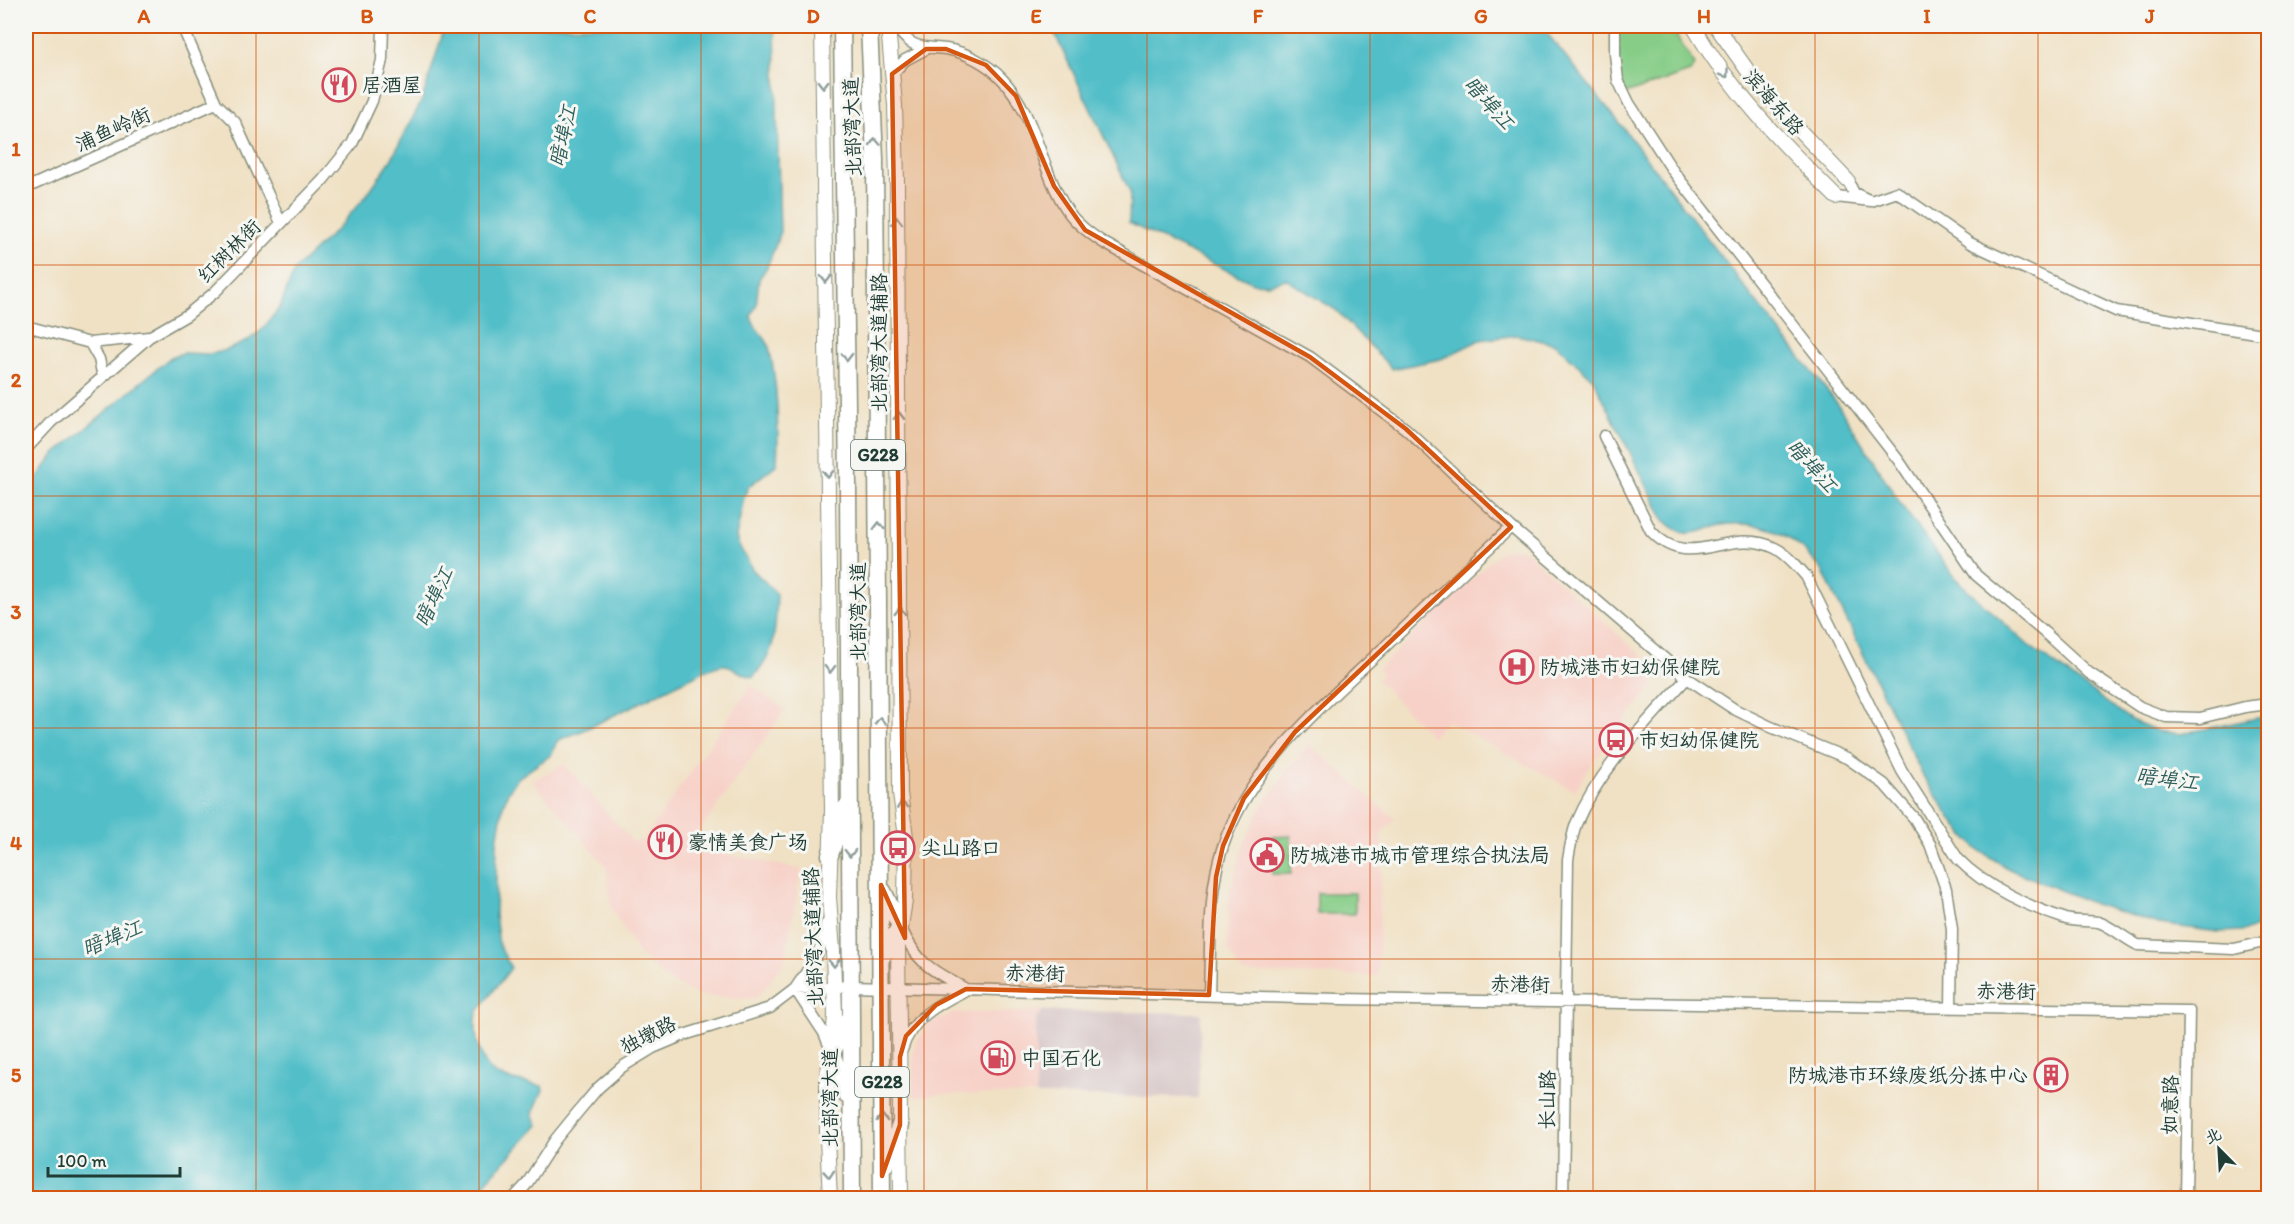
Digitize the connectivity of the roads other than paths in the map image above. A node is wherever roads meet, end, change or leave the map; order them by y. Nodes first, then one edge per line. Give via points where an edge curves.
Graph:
1 (182, 26) edge
2 (383, 26) edge
3 (822, 26) edge
4 (842, 26) edge
5 (869, 26) edge
6 (888, 26) edge
7 (895, 26) edge
8 (1615, 26) edge
9 (1693, 26) edge
10 (1716, 26) edge
11 (926, 49) junction
12 (892, 74) junction
13 (216, 103) junction
14 (1848, 182) joint
15 (26, 188) edge
16 (1836, 196) joint
17 (1871, 201) junction
18 (281, 223) junction
19 (26, 326) edge
20 (2268, 335) edge
21 (149, 338) junction
22 (90, 343) junction
23 (103, 377) junction
24 (1604, 436) dead end
25 (26, 449) edge
26 (1511, 527) junction
27 (1687, 678) junction
28 (2268, 704) edge
29 (850, 795) junction
30 (830, 855) junction
31 (880, 885) junction
32 (829, 897) junction
33 (900, 926) junction
34 (2268, 941) edge
35 (881, 959) junction
36 (843, 987) junction
37 (881, 987) junction
38 (899, 987) junction
39 (795, 989) junction
40 (966, 989) junction
41 (1209, 995) junction
42 (1567, 1003) junction
43 (1951, 1008) junction
44 (2189, 1011) joint
45 (851, 1016) junction
46 (832, 1053) junction
47 (900, 1057) junction
48 (851, 1111) junction
49 (900, 1125) junction
50 (882, 1176) junction
51 (514, 1198) edge
52 (830, 1198) edge
53 (852, 1198) edge
54 (882, 1198) edge
55 (901, 1198) edge
56 (1563, 1198) edge
57 (2186, 1198) edge

1 - 13 street
2 - 18 street, 红树林街 via 382,60 372,101 352,144
3 -> 30 main road, 北部湾大道辅路
4 -> 29 highway, 北部湾大道 / G228
31 -> 5 highway, 北部湾大道 / G228 via 875,159
6 - 12 main road, 北部湾大道辅路
7 - 11 street via 915,45
8 - 28 street via 1618,80 1673,171 1899,461 1976,575 2089,673 2140,707 2166,717 2200,718
9 -> 16 main road, 滨海东路 via 1762,123
10 - 14 main road, 滨海东路 via 1779,109
11 - 12 street via 905,60
11 - 26 street via 967,55 1002,78 1020,105 1067,211 1085,230 1310,357 1406,429
33 -> 12 main road, 北部湾大道辅路 via 905,901 906,837 900,793 897,193
13 - 15 street, 浦鱼岭街
13 - 18 street via 235,122
14 - 17 street via 1854,193
16 - 17 street
17 - 20 street via 1897,192 1970,243 2116,311
18 - 21 street, 红树林街 via 215,292
19 - 22 street
21 - 22 street
21 - 23 street, 红树林街
22 - 23 street
23 - 25 street, 红树林街
24 - 34 street via 1651,531 1663,543 1681,550 1696,550 1738,541 1760,542 1775,548 1806,576 1902,771 1958,859 1970,871 2010,896 2068,919 2100,922 2138,945 2234,949
26 - 27 street
26 - 41 street via 1295,732 1245,798 1223,846 1216,878
27 - 42 street, 长山路 via 1609,766 1575,826 1568,860
27 - 43 street via 1734,709 1847,758 1884,784 1914,818 1930,844 1946,889 1952,929
29 - 30 highway
29 -> 36 highway, 北部湾大道 / G228
30 - 32 main road, 北部湾大道辅路
31 - 33 highway
31 - 35 highway, 北部湾大道 / G228
32 -> 36 main road, 北部湾大道辅路
32 - 39 street, 独墩路 via 819,954
33 - 35 highway
33 - 38 main road, 北部湾大道辅路
33 - 40 street via 916,956 930,970
35 - 37 highway, 北部湾大道 / G228
36 - 37 street, 赤港街
36 - 39 street
36 - 45 highway, 北部湾大道 / G228
36 - 46 main road, 北部湾大道辅路
37 - 38 street, 赤港街
50 -> 37 highway, 北部湾大道 / G228
38 - 40 street, 赤港街
38 - 47 main road, 北部湾大道辅路
39 - 46 street via 824,1033
39 - 51 street, 独墩路 via 770,1008 684,1035 622,1067 577,1113
40 - 41 street, 赤港街
47 -> 40 street via 906,1036 916,1022 936,1005
41 - 42 street, 赤港街
42 - 43 street, 赤港街
42 - 56 street, 长山路
43 - 44 street, 赤港街
44 - 57 street, 如意路
45 - 46 highway
45 - 48 highway, 北部湾大道 / G228
46 - 48 highway
46 -> 52 main road, 北部湾大道辅路 via 827,1075
47 - 49 main road, 北部湾大道辅路
48 - 53 highway, 北部湾大道 / G228
49 - 50 highway
49 - 55 main road, 北部湾大道辅路
50 - 54 highway, 北部湾大道 / G228

